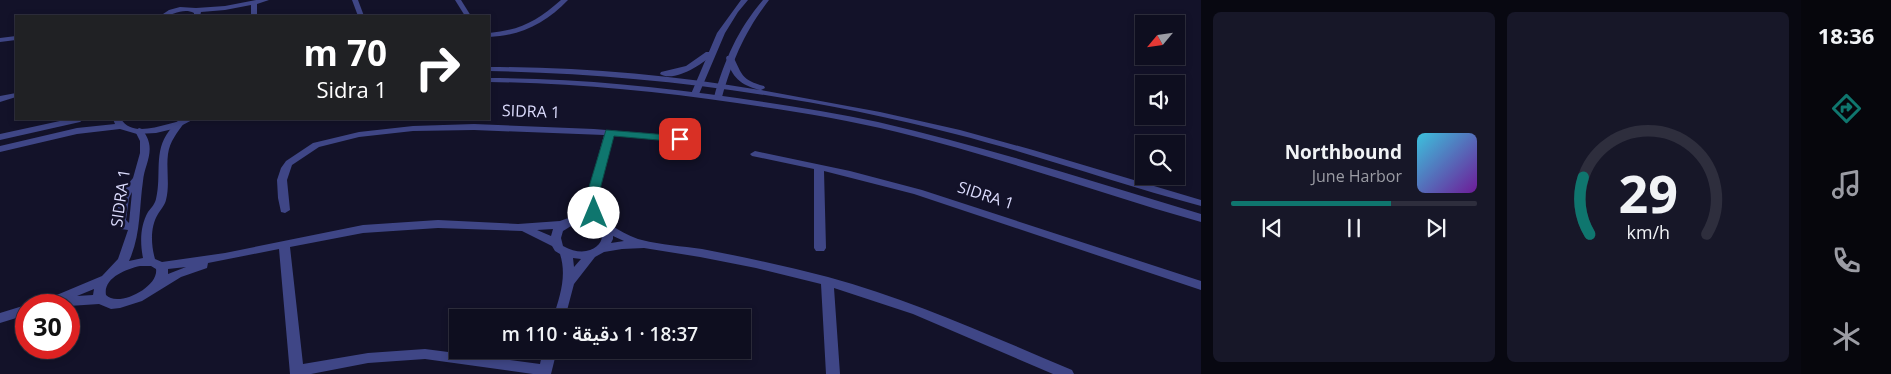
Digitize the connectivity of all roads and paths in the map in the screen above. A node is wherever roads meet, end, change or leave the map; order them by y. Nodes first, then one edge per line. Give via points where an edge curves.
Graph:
1 (266, 0) edge
2 (355, 0) edge
3 (458, 0) edge
4 (565, 0) edge
5 (745, 0) edge
6 (766, 0) edge
7 (254, 3) junction
8 (196, 14) edge
9 (165, 15) edge
10 (254, 15) edge
11 (361, 15) edge
12 (467, 15) edge
13 (490, 35) edge
14 (15, 38) edge
15 (0, 40) edge
16 (710, 54) junction
17 (730, 58) junction
18 (490, 69) edge
19 (638, 75) junction
20 (490, 80) edge
21 (721, 87) junction
22 (698, 89) junction
23 (15, 95) edge
24 (718, 97) junction
25 (0, 99) edge
26 (810, 101) junction
27 (76, 120) edge
28 (185, 121) edge
29 (119, 123) edge
30 (139, 131) junction
31 (610, 133) junction
32 (0, 137) edge
33 (680, 139) dead end
34 (0, 149) edge
35 (755, 154) dead end
36 (819, 167) junction
37 (592, 197) junction
38 (1201, 203) edge
39 (285, 210) dead end
40 (1201, 218) edge
41 (575, 219) junction
42 (561, 225) junction
43 (601, 225) junction
44 (518, 228) junction
45 (556, 243) junction
46 (284, 244) junction
47 (644, 244) junction
48 (820, 248) dead end
49 (565, 252) junction
50 (596, 252) junction
51 (225, 257) junction
52 (156, 264) junction
53 (119, 269) junction
54 (106, 278) junction
55 (826, 281) junction
56 (569, 282) junction
57 (158, 285) junction
58 (1201, 286) edge
59 (69, 294) edge
60 (100, 299) junction
61 (80, 300) edge
62 (562, 309) edge
63 (15, 313) edge
64 (0, 318) edge
65 (548, 359) edge
66 (297, 372) edge
67 (544, 372) edge
68 (833, 374) edge
69 (1067, 374) edge

1 - 7 street
2 - 11 street
3 - 12 street
4 - 13 street via 534,25
5 - 16 street via 725,24
6 - 17 street via 746,24
7 - 8 street
7 - 10 street
8 - 9 street via 185,9
14 - 15 street
16 - 19 street via 689,70 679,73
16 - 22 street
17 - 21 street
17 - 26 street via 736,75 747,83
18 - 19 street
19 - 22 street
20 - 22 street
21 - 22 street
21 - 24 street
21 - 26 street
22 - 24 street
23 - 25 street
24 - 40 street via 795,108 955,144
26 - 38 street via 927,124
27 - 32 street
28 - 30 street via 160,129
28 - 52 street via 169,137 163,152 161,200 151,218 146,245
29 - 30 street
29 - 34 street
30 - 53 street, SIDRA 1 via 146,148 138,179 123,198 121,221 132,228 130,249
31 - 33 street, SIDRA 1
31 - 37 street
31 - 39 street, SIDRA 1 via 481,127 340,137 310,147 288,163 282,182
35 - 36 street, SIDRA 1
36 - 48 street
36 - 58 street, SIDRA 1 via 954,203
37 - 41 street
37 - 43 street
41 - 42 street
41 - 43 street
42 - 44 street
42 - 45 street via 557,230
43 - 47 street
43 - 50 street via 608,239
44 - 45 street
44 - 46 street via 438,224 392,227 363,229
45 - 49 street
46 - 51 street
46 - 66 street
47 - 50 street via 622,245
47 - 55 street
49 - 50 street via 582,256
49 - 56 street
50 - 56 street
51 - 52 street
51 - 57 street via 177,274
52 - 53 street via 141,262
52 - 57 street via 163,271
53 - 54 street
54 - 59 street
54 - 60 street via 100,286
55 - 68 street
55 - 69 street via 914,311
56 - 62 street
57 - 60 street via 147,294 120,304
60 - 61 street
63 - 64 street
65 - 67 street
66 - 67 street via 368,358 425,354

